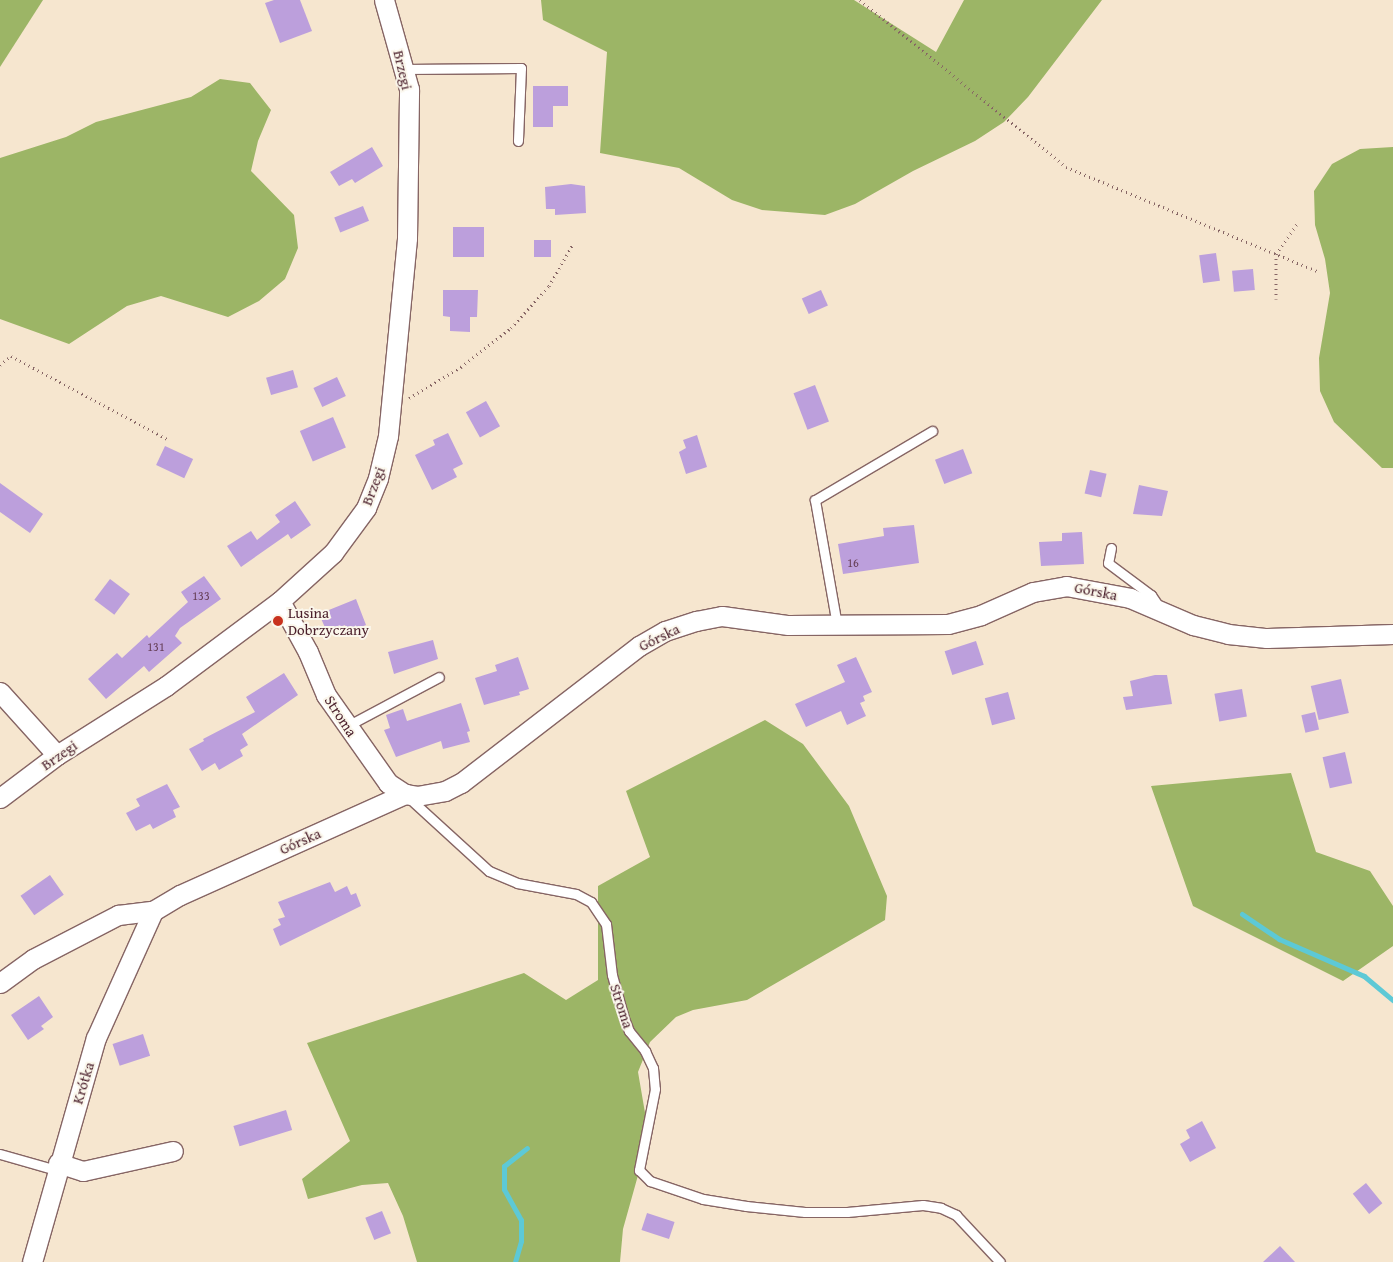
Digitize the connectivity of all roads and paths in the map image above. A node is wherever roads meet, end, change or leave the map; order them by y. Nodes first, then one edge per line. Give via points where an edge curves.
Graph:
1 (384, 0) edge
2 (860, 0) edge
3 (404, 69) junction
4 (518, 141) dead end
5 (1297, 224) dead end
6 (573, 244) dead end
7 (1276, 254) junction
8 (1319, 272) dead end
9 (1276, 300) dead end
10 (0, 365) edge
11 (391, 409) junction
12 (932, 432) dead end
13 (169, 440) dead end
14 (1111, 548) dead end
15 (280, 602) junction
16 (1161, 610) junction
17 (837, 626) junction
18 (1393, 634) edge
19 (439, 677) dead end
20 (0, 692) edge
21 (348, 726) junction
22 (57, 755) junction
23 (3, 791) edge
24 (404, 794) junction
25 (153, 911) junction
26 (0, 983) edge
27 (174, 1151) dead end
28 (0, 1154) edge
29 (57, 1167) junction
30 (32, 1262) edge
31 (1000, 1262) edge

1 - 3 street, Brzegi
2 - 7 path via 1066,167
3 - 4 lane via 521,68
3 - 11 street, Brzegi via 409,89 407,238
5 - 7 path
6 - 11 path via 549,286 511,328 461,367
7 - 8 path
7 - 9 path
10 - 13 path via 12,356
11 - 15 street, Brzegi via 378,478 366,508 333,553
12 - 17 lane via 815,500
14 - 16 lane via 1108,564 1151,595
15 - 21 street, Stroma via 308,652 326,695
15 - 22 street, Brzegi via 166,686
16 - 17 street, Górska via 1130,598 1066,586 1033,592 982,615 948,624
16 - 18 street, Górska via 1193,625 1228,634 1267,638
17 - 24 street, Górska via 788,625 722,616 665,631 639,646 461,783 446,791 417,796
19 - 21 lane
20 - 22 street
21 - 24 street, Stroma via 388,783
22 - 23 street, Brzegi
24 - 25 street, Górska via 180,894
24 - 31 lane, Stroma via 488,871 517,883 576,894 591,902 606,924 612,976 628,1031 645,1051 653,1068 655,1089 639,1170 650,1181 703,1199 766,1208 847,1212 924,1205 941,1208 956,1215
25 - 26 street, Górska via 118,915 33,959
25 - 29 street, Krótka via 96,1038
27 - 29 street via 83,1171
28 - 29 lane
29 - 30 street, Krótka

